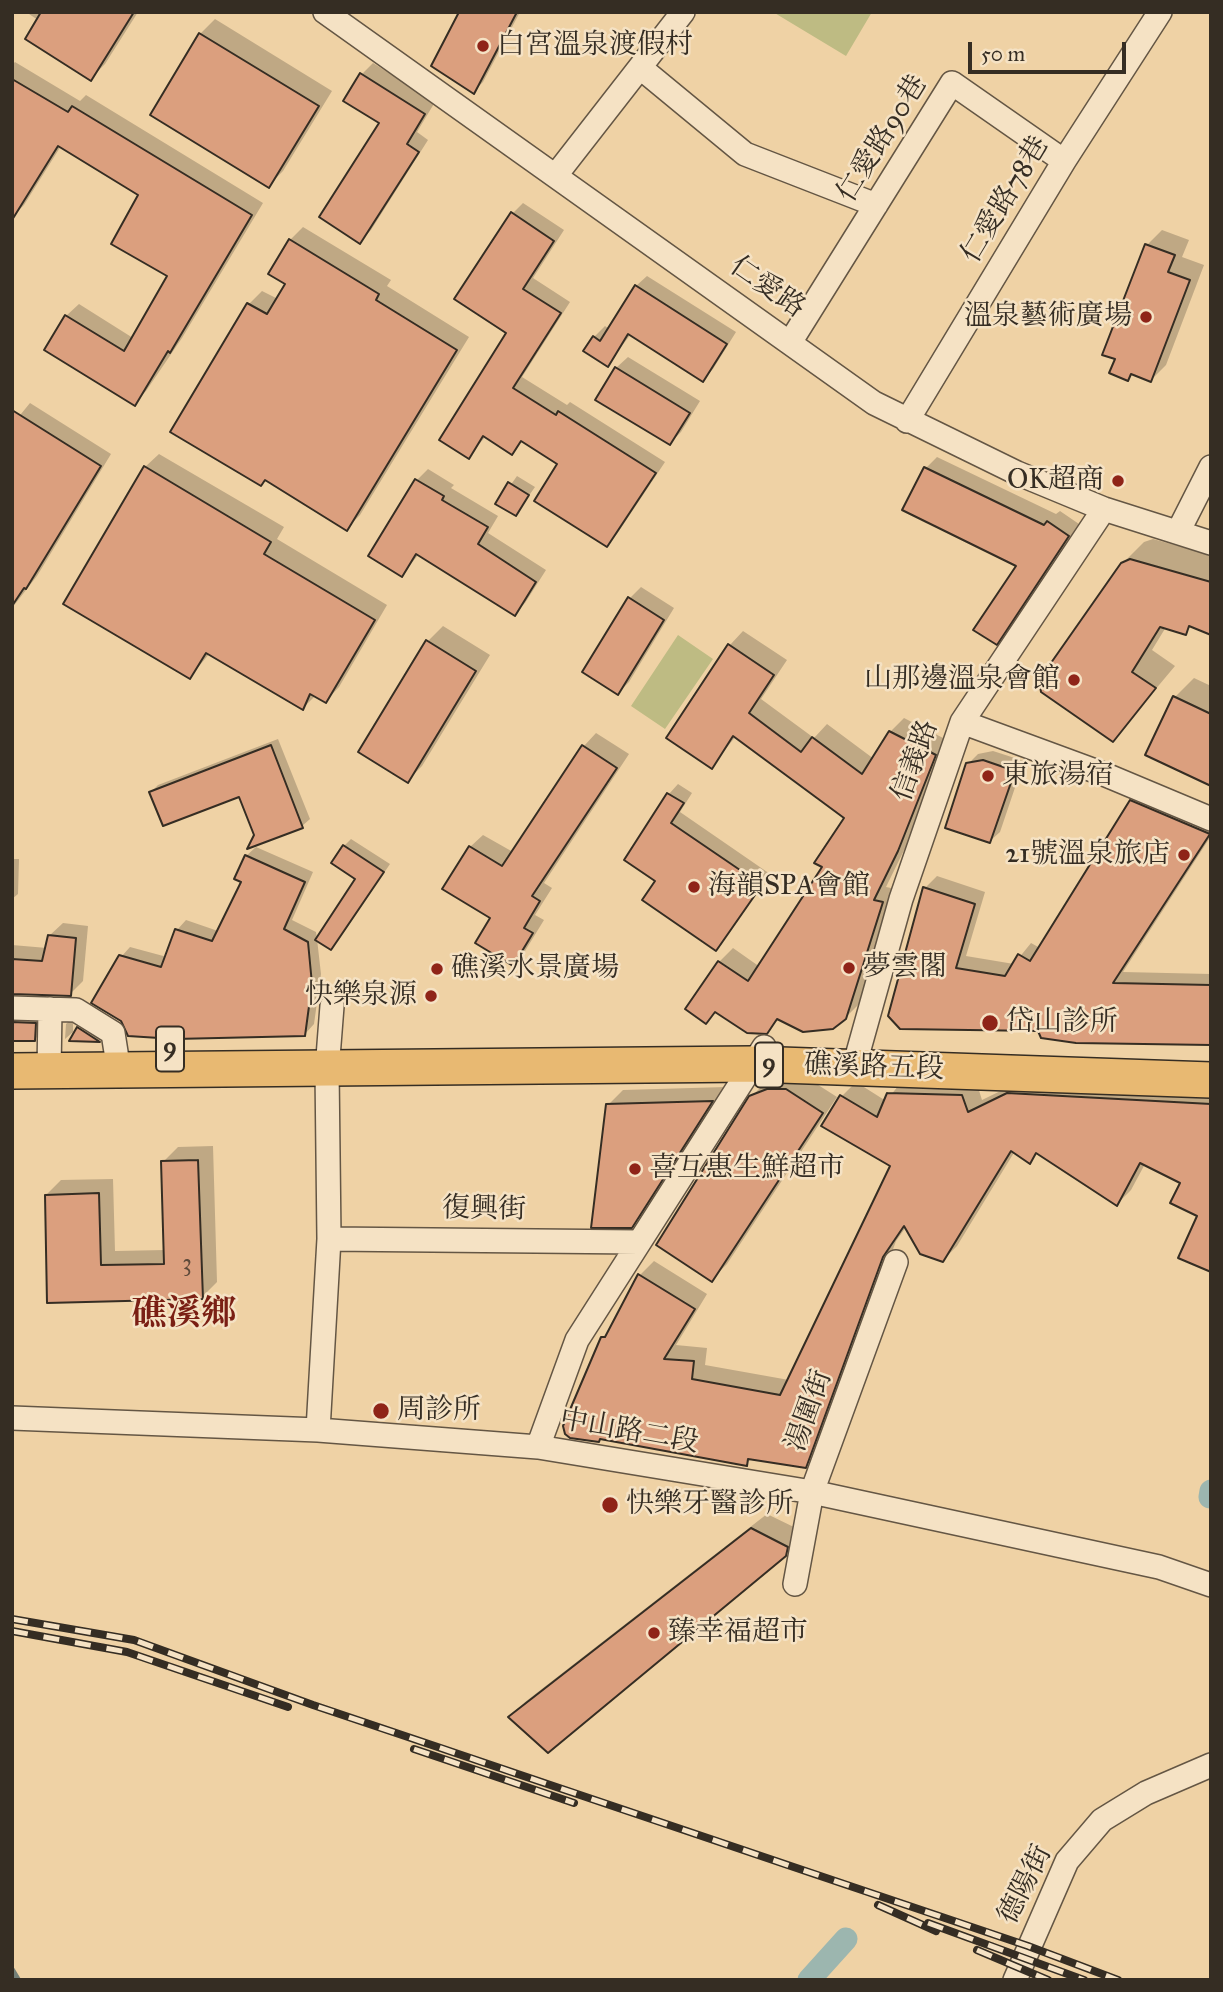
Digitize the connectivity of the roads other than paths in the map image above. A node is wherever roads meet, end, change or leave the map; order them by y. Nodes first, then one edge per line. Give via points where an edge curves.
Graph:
1 (326, 12) edge
2 (683, 12) edge
3 (1160, 12) edge
4 (642, 69) junction
5 (1064, 161) junction
6 (556, 175) junction
7 (876, 205) junction
8 (791, 341) junction
9 (907, 421) junction
10 (1211, 467) edge
11 (1104, 509) junction
12 (1178, 532) junction
13 (1211, 543) edge
14 (962, 722) junction
15 (1211, 819) edge
16 (332, 1006) dead end
17 (12, 1008) edge
18 (50, 1009) junction
19 (12, 1049) edge
20 (758, 1056) junction
21 (856, 1058) junction
22 (1211, 1058) edge
23 (328, 1059) junction
24 (49, 1060) junction
25 (118, 1060) junction
26 (12, 1072) edge
27 (1211, 1080) edge
28 (329, 1239) junction
29 (639, 1242) junction
30 (896, 1262) dead end
31 (19, 1417) edge
32 (318, 1430) junction
33 (538, 1447) junction
34 (812, 1492) junction
35 (795, 1584) dead end
36 (1211, 1586) edge
37 (1211, 1765) edge
38 (1015, 1980) edge

1 - 6 street, 仁愛路
2 - 4 street
3 - 5 street, 仁愛路78巷
4 - 6 street
4 - 7 street via 745,154
5 - 7 street, 仁愛路90巷 via 952,83
5 - 9 street, 仁愛路78巷
6 - 8 street, 仁愛路
7 - 8 street, 仁愛路90巷
8 - 9 street, 仁愛路 via 874,403
9 - 11 street, 仁愛路
10 - 12 street
11 - 12 street, 仁愛路
11 - 14 street, 信義路
12 - 13 street, 仁愛路
14 - 15 street
14 - 21 street, 信義路 via 901,899
16 - 23 street
17 - 18 street
18 - 24 street
18 - 25 street via 76,1010 113,1033
19 - 24 main road, 9
20 - 21 main road, 礁溪路五段 / 9
20 - 23 main road, 礁溪路五段 / 9
20 - 29 street
21 - 22 main road, 礁溪路五段 / 9
21 - 27 main road, 礁溪路五段 / 9
23 - 25 main road, 9
23 - 28 street
24 - 25 main road, 9
24 - 26 main road, 9
28 - 29 street, 復興街
28 - 32 street
29 - 33 street via 577,1340
30 - 34 street, 湯圍街
31 - 32 street, 中山路二段
32 - 33 street, 中山路二段
33 - 34 street, 中山路二段
34 - 35 street, 湯圍街
34 - 36 street, 中山路二段 via 1159,1567
37 - 38 street, 德陽街 via 1146,1793 1102,1820 1067,1861

